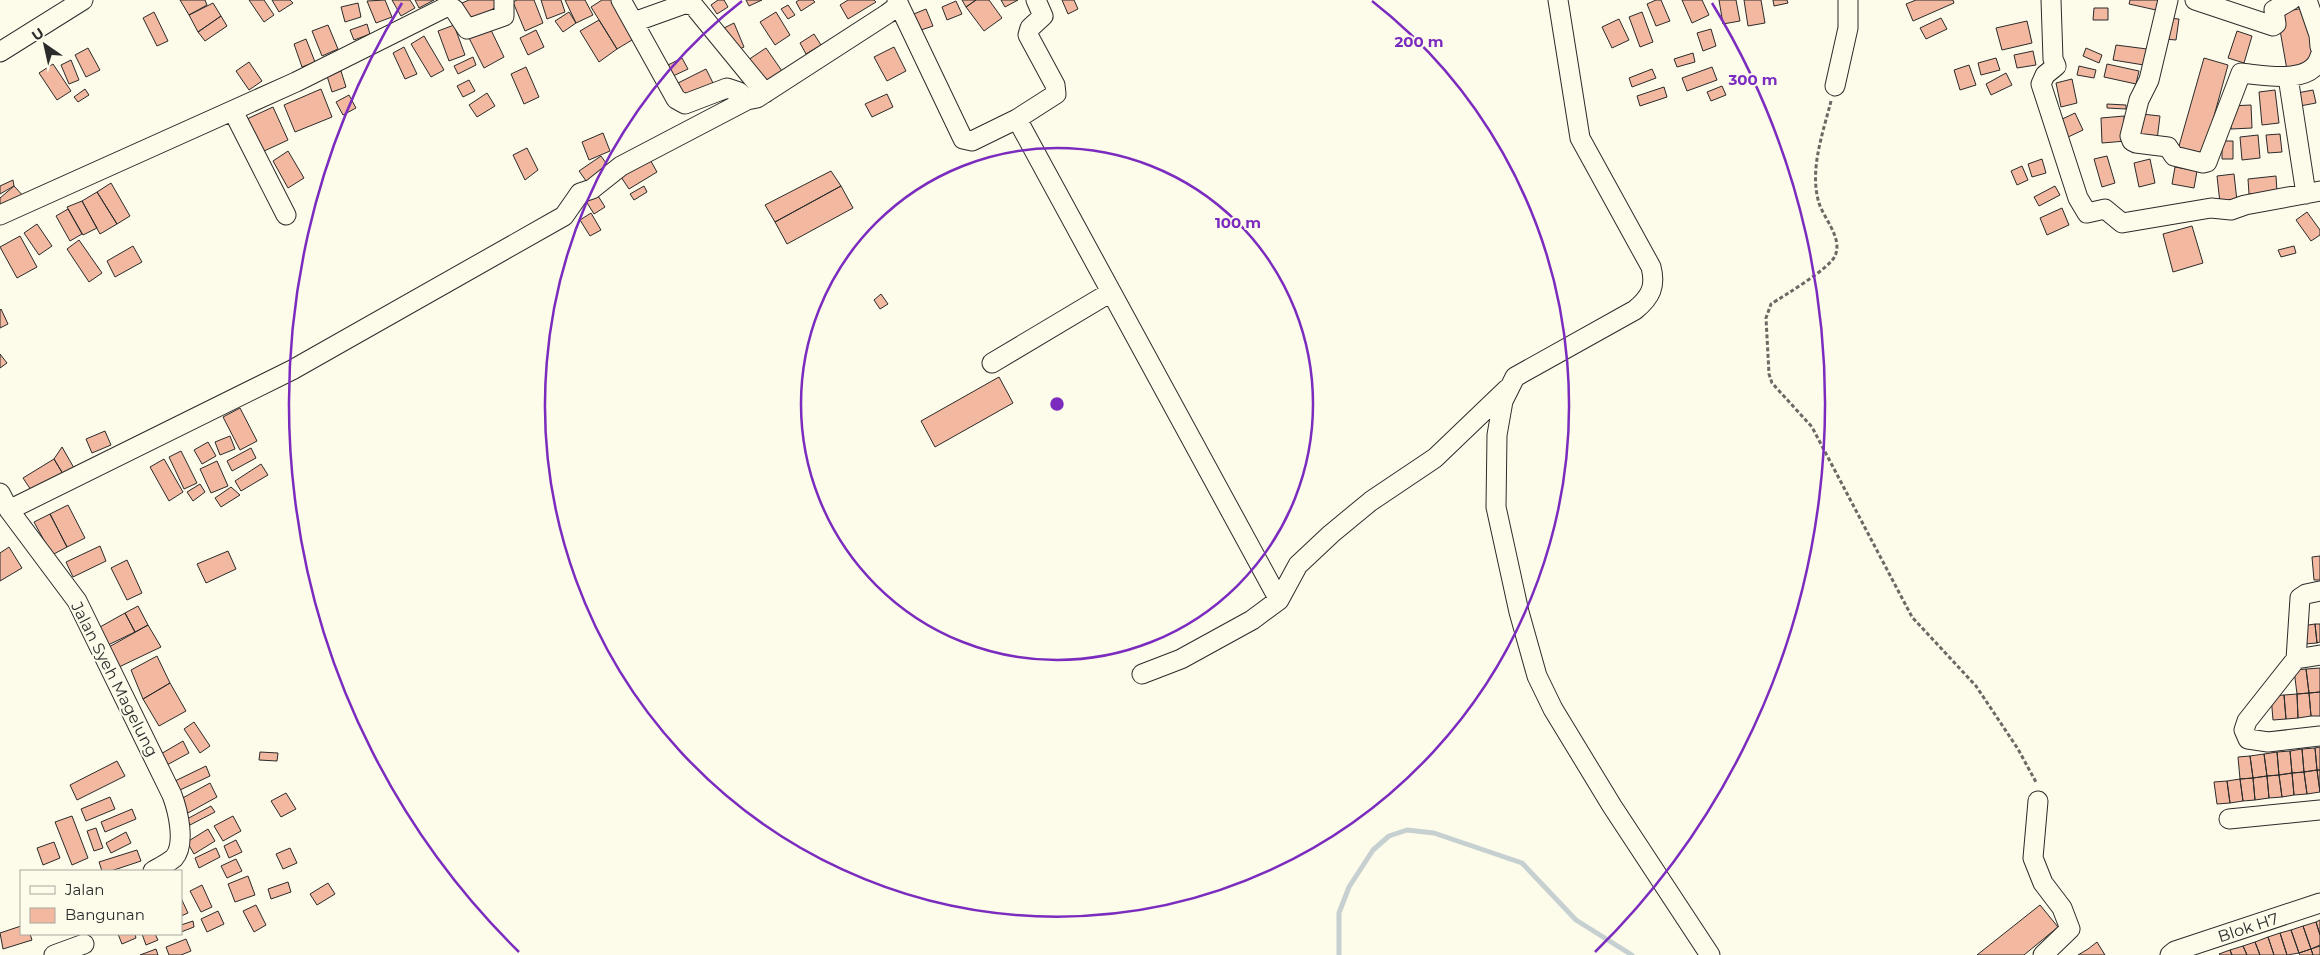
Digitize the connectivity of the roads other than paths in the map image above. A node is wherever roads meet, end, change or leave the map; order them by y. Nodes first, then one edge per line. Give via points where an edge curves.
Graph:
1 (83, 0) edge
2 (504, 0) edge
3 (621, 0) edge
4 (1036, 0) edge
5 (1558, 0) edge
6 (1848, 0) edge
7 (2051, 0) edge
8 (2168, 0) edge
9 (2195, 0) edge
10 (2291, 0) edge
11 (2307, 0) edge
12 (898, 3) edge
13 (634, 22) junction
14 (2320, 47) edge
15 (0, 52) edge
16 (2320, 56) edge
17 (2288, 77) junction
18 (1835, 86) road end
19 (765, 94) junction
20 (747, 100) junction
21 (233, 111) junction
22 (1017, 118) junction
23 (2313, 192) edge
24 (286, 214) dead end
25 (0, 215) edge
26 (1111, 292) junction
27 (992, 363) dead end
28 (1508, 389) junction
29 (4, 502) edge
30 (2320, 592) edge
31 (1279, 600) junction
32 (2320, 655) edge
33 (2296, 659) junction
34 (1142, 674) dead end
35 (2320, 736) edge
36 (2038, 801) road end
37 (2320, 810) edge
38 (2229, 819) dead end
39 (155, 870) edge
40 (2320, 903) edge
41 (84, 944) edge
42 (2172, 953) edge
43 (54, 955) edge
44 (1710, 955) edge
45 (2043, 955) edge

1 - 15 street
2 - 21 street via 504,17 467,29 454,9 447,7
3 - 13 street
4 - 22 street via 1043,16 1030,28 1028,35 1055,85 1056,94
5 - 28 street via 1580,138 1651,266 1655,281 1645,301 1635,310 1529,368 1515,377
6 - 18 street via 1847,36
7 - 23 street via 2056,66 2044,75 2041,84 2078,198 2087,213 2104,210 2122,223 2211,208 2231,210
8 - 17 street via 2149,80 2139,100 2130,136 2132,141 2168,147 2174,156 2207,162 2241,73
9 - 10 street via 2273,26 2276,24 2274,10
11 - 14 street
12 - 19 street
12 - 22 street via 963,139 972,141
13 - 19 street via 684,4 694,5
13 - 20 street via 680,102 684,104 727,88
16 - 17 street via 2311,70
17 - 23 street
19 - 20 street
20 - 29 street via 621,166 592,189 580,194 564,216 292,370
21 - 24 street
21 - 25 street
22 - 26 street
26 - 27 street
26 - 31 street
28 - 31 street via 1436,458 1371,501 1331,534 1298,565
28 - 44 street via 1497,435 1496,507 1537,676 1553,709 1612,806
29 - 39 street, Jalan Syeh Magelung via 77,601 172,795 179,817 178,848 172,860
30 - 33 street via 2300,598
31 - 34 street via 1225,636 1181,659
32 - 33 street
33 - 35 street via 2247,721 2245,735 2248,739 2268,742
36 - 45 street via 2033,858 2043,883 2062,908 2070,929
37 - 38 street
40 - 42 street, Blok H7
41 - 43 street

